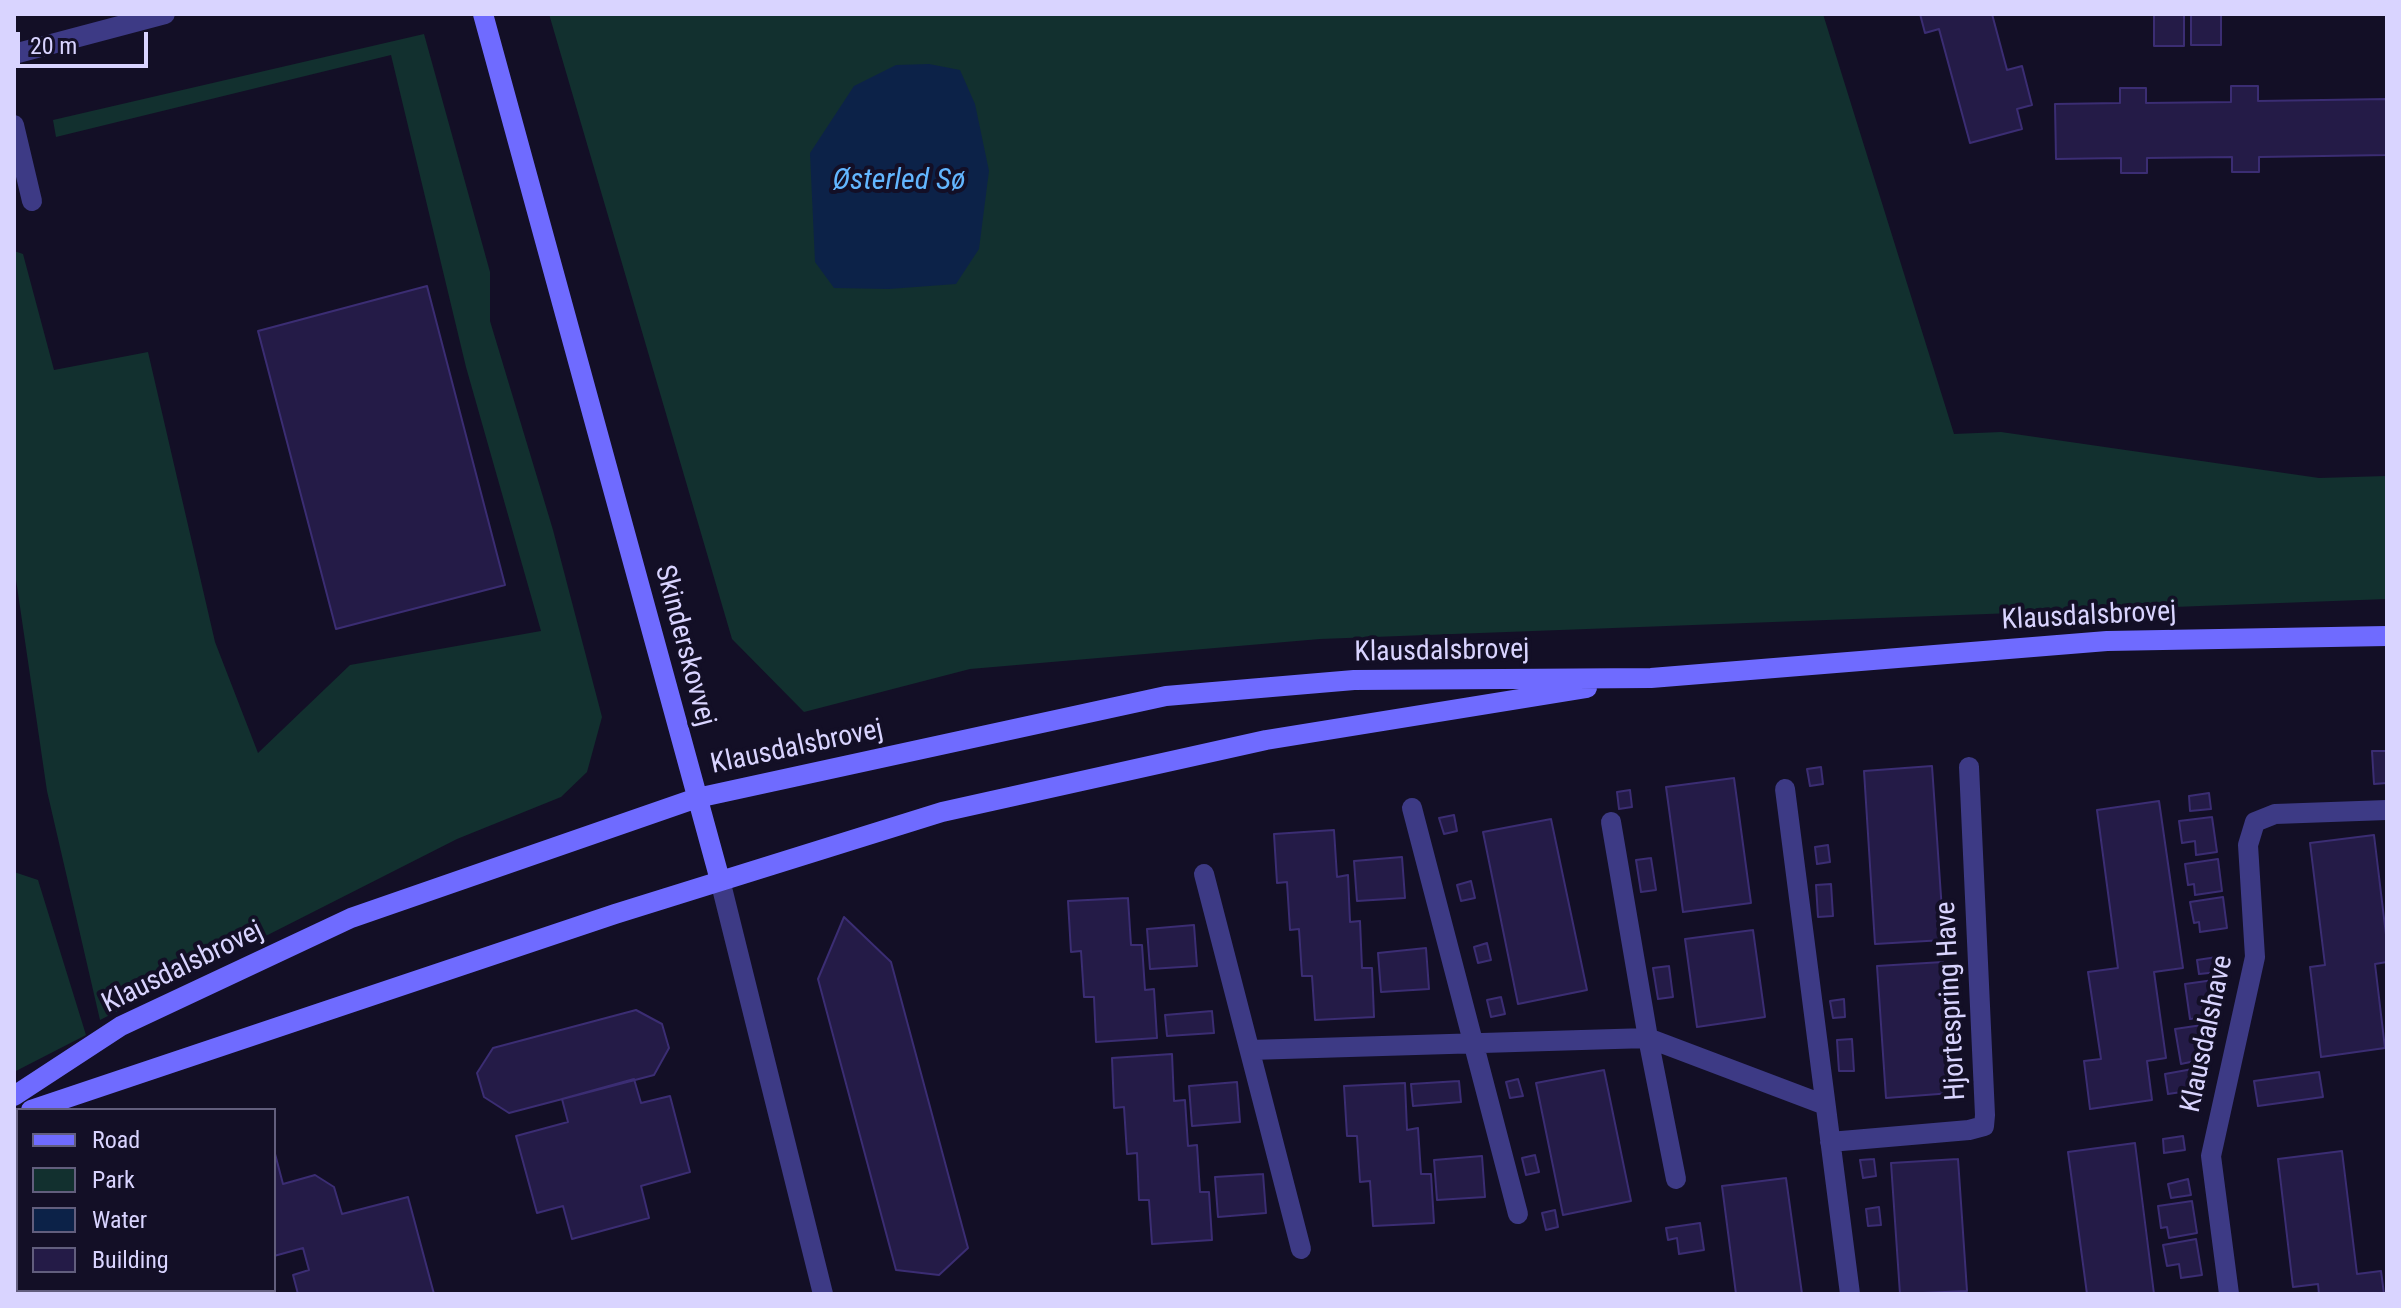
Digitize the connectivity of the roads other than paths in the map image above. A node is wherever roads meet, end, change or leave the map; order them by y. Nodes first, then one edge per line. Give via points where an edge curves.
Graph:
1 (165, 14) edge
2 (483, 14) edge
3 (14, 54) edge
4 (14, 125) edge
5 (32, 201) dead end
6 (2387, 636) edge
7 (1651, 678) junction
8 (1969, 767) dead end
9 (1785, 789) dead end
10 (697, 798) junction
11 (1412, 808) dead end
12 (2387, 810) edge
13 (1611, 822) dead end
14 (1204, 874) dead end
15 (720, 880) junction
16 (1648, 1038) junction
17 (1471, 1043) junction
18 (1250, 1050) junction
19 (14, 1096) edge
20 (1825, 1105) junction
21 (37, 1108) edge
22 (1830, 1142) junction
23 (1676, 1179) dead end
24 (1518, 1214) dead end
25 (1301, 1249) dead end
26 (823, 1294) edge
27 (1850, 1294) edge
28 (2229, 1294) edge

1 - 3 street
2 - 10 street, Skinderskovvej
4 - 5 street
6 - 7 street, Klausdalsbrovej via 2107,641
7 - 10 street, Klausdalsbrovej via 1354,680 1166,696
7 - 15 street, Klausdalsbrovej via 1266,740 942,812
8 - 22 street, Hjortespring Have via 1984,1126
9 - 20 street
10 - 15 street, Skinderskovvej
10 - 19 street, Klausdalsbrovej via 351,918 121,1026
11 - 17 street
12 - 28 street, Klausdalshave via 2275,814 2255,822 2248,845 2255,957 2211,1156
13 - 16 street
14 - 18 street
15 - 21 street, Klausdalsbrovej
15 - 26 street, Skinderskovvej
16 - 17 street
16 - 20 street
16 - 23 street
17 - 18 street
17 - 24 street
18 - 25 street
20 - 22 street
22 - 27 street

